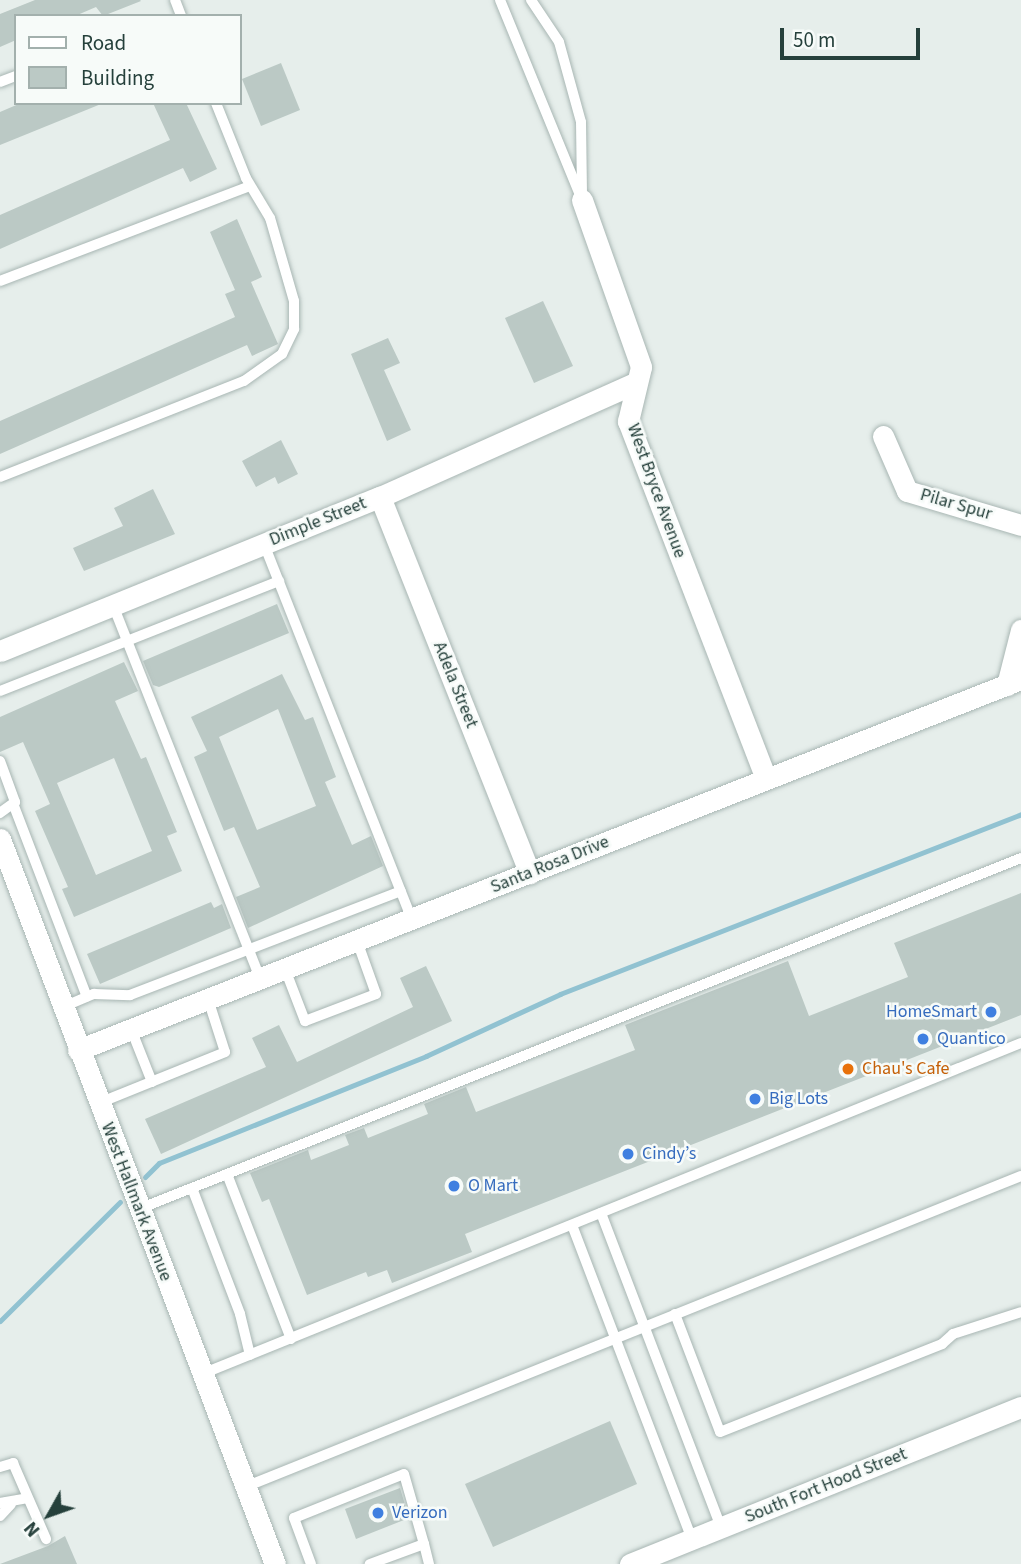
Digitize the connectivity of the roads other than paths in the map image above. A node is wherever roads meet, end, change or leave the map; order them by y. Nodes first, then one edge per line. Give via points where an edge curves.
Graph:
1 (500, 0) edge
2 (531, 0) edge
3 (217, 105) edge
4 (250, 186) junction
5 (582, 200) junction
6 (0, 281) edge
7 (633, 384) junction
8 (883, 436) dead end
9 (0, 477) edge
10 (380, 497) junction
11 (1021, 524) edge
12 (264, 544) junction
13 (279, 581) junction
14 (113, 605) junction
15 (1021, 630) edge
16 (126, 639) junction
17 (0, 651) edge
18 (1014, 682) edge
19 (0, 691) edge
20 (0, 761) edge
21 (766, 778) junction
22 (14, 806) junction
23 (0, 813) edge
24 (0, 839) edge
25 (1021, 858) edge
26 (530, 873) junction
27 (401, 891) junction
28 (412, 919) junction
29 (357, 941) junction
30 (249, 950) junction
31 (285, 969) junction
32 (260, 979) junction
33 (87, 997) junction
34 (208, 999) junction
35 (63, 1007) junction
36 (131, 1029) junction
37 (1021, 1043) edge
38 (78, 1050) junction
39 (152, 1082) junction
40 (99, 1103) junction
41 (227, 1174) junction
42 (1021, 1175) edge
43 (192, 1188) junction
44 (139, 1209) junction
45 (601, 1213) junction
46 (572, 1225) junction
47 (1021, 1312) edge
48 (675, 1314) junction
49 (645, 1326) junction
50 (615, 1338) junction
51 (291, 1339) junction
52 (250, 1355) junction
53 (202, 1374) junction
54 (1021, 1407) edge
55 (0, 1467) edge
56 (245, 1487) junction
57 (28, 1498) junction
58 (5, 1504) edge
59 (0, 1516) edge
60 (721, 1527) junction
61 (46, 1538) dead end
62 (692, 1539) junction
63 (424, 1544) junction
64 (275, 1564) edge
65 (311, 1564) edge
66 (370, 1564) edge
67 (429, 1564) edge
68 (630, 1564) edge

1 - 5 lane, West Bryce Avenue
2 - 5 lane, West Bryce Avenue via 559,42 581,122
3 - 4 lane
4 - 6 lane
4 - 9 lane via 270,218 294,301 294,329 282,354 244,382
5 - 7 street, West Bryce Avenue via 640,367
7 - 10 street, Dimple Street
7 - 21 street, West Bryce Avenue via 628,421
8 - 11 street, Pilar Spur via 907,491
10 - 12 street, Dimple Street
10 - 26 street, Adela Street
12 - 13 lane
12 - 14 street, Dimple Street
13 - 16 lane
13 - 27 lane
14 - 16 lane
14 - 17 street, Dimple Street
15 - 18 street
16 - 19 lane
16 - 30 lane
18 - 21 street, Santa Rosa Drive
20 - 22 lane
21 - 26 street, Santa Rosa Drive
22 - 23 lane
22 - 33 lane
24 - 35 street, West Hallmark Avenue
25 - 41 lane
26 - 28 street, Santa Rosa Drive
27 - 28 lane
27 - 30 lane
28 - 29 street, Santa Rosa Drive
29 - 31 street, Santa Rosa Drive
29 - 31 lane via 376,994 305,1021
30 - 32 lane
30 - 33 lane via 130,995
31 - 32 street, Santa Rosa Drive
32 - 34 street, Santa Rosa Drive
33 - 35 lane
34 - 36 street, Santa Rosa Drive
34 - 39 lane via 225,1052
35 - 38 street, West Hallmark Avenue
36 - 38 street, Santa Rosa Drive
36 - 39 lane
37 - 45 lane
38 - 40 street, West Hallmark Avenue
39 - 40 lane
40 - 44 street, West Hallmark Avenue
41 - 43 lane
41 - 51 lane
42 - 48 lane
43 - 44 lane
43 - 52 lane via 240,1314
44 - 53 street, West Hallmark Avenue
45 - 46 lane
45 - 49 lane
46 - 50 lane
46 - 51 lane
47 - 48 lane via 953,1334 942,1344 720,1432
48 - 49 lane
49 - 50 lane
49 - 60 lane
50 - 56 lane
50 - 62 lane
51 - 52 lane
52 - 53 lane
53 - 56 street, West Hallmark Avenue
54 - 60 street, South Fort Hood Street
55 - 57 lane via 13,1463
56 - 64 street, West Hallmark Avenue
57 - 58 lane
57 - 61 lane
58 - 59 lane
60 - 62 street, South Fort Hood Street
62 - 68 street, South Fort Hood Street
63 - 65 lane via 404,1474 294,1518
63 - 66 lane
63 - 67 lane

